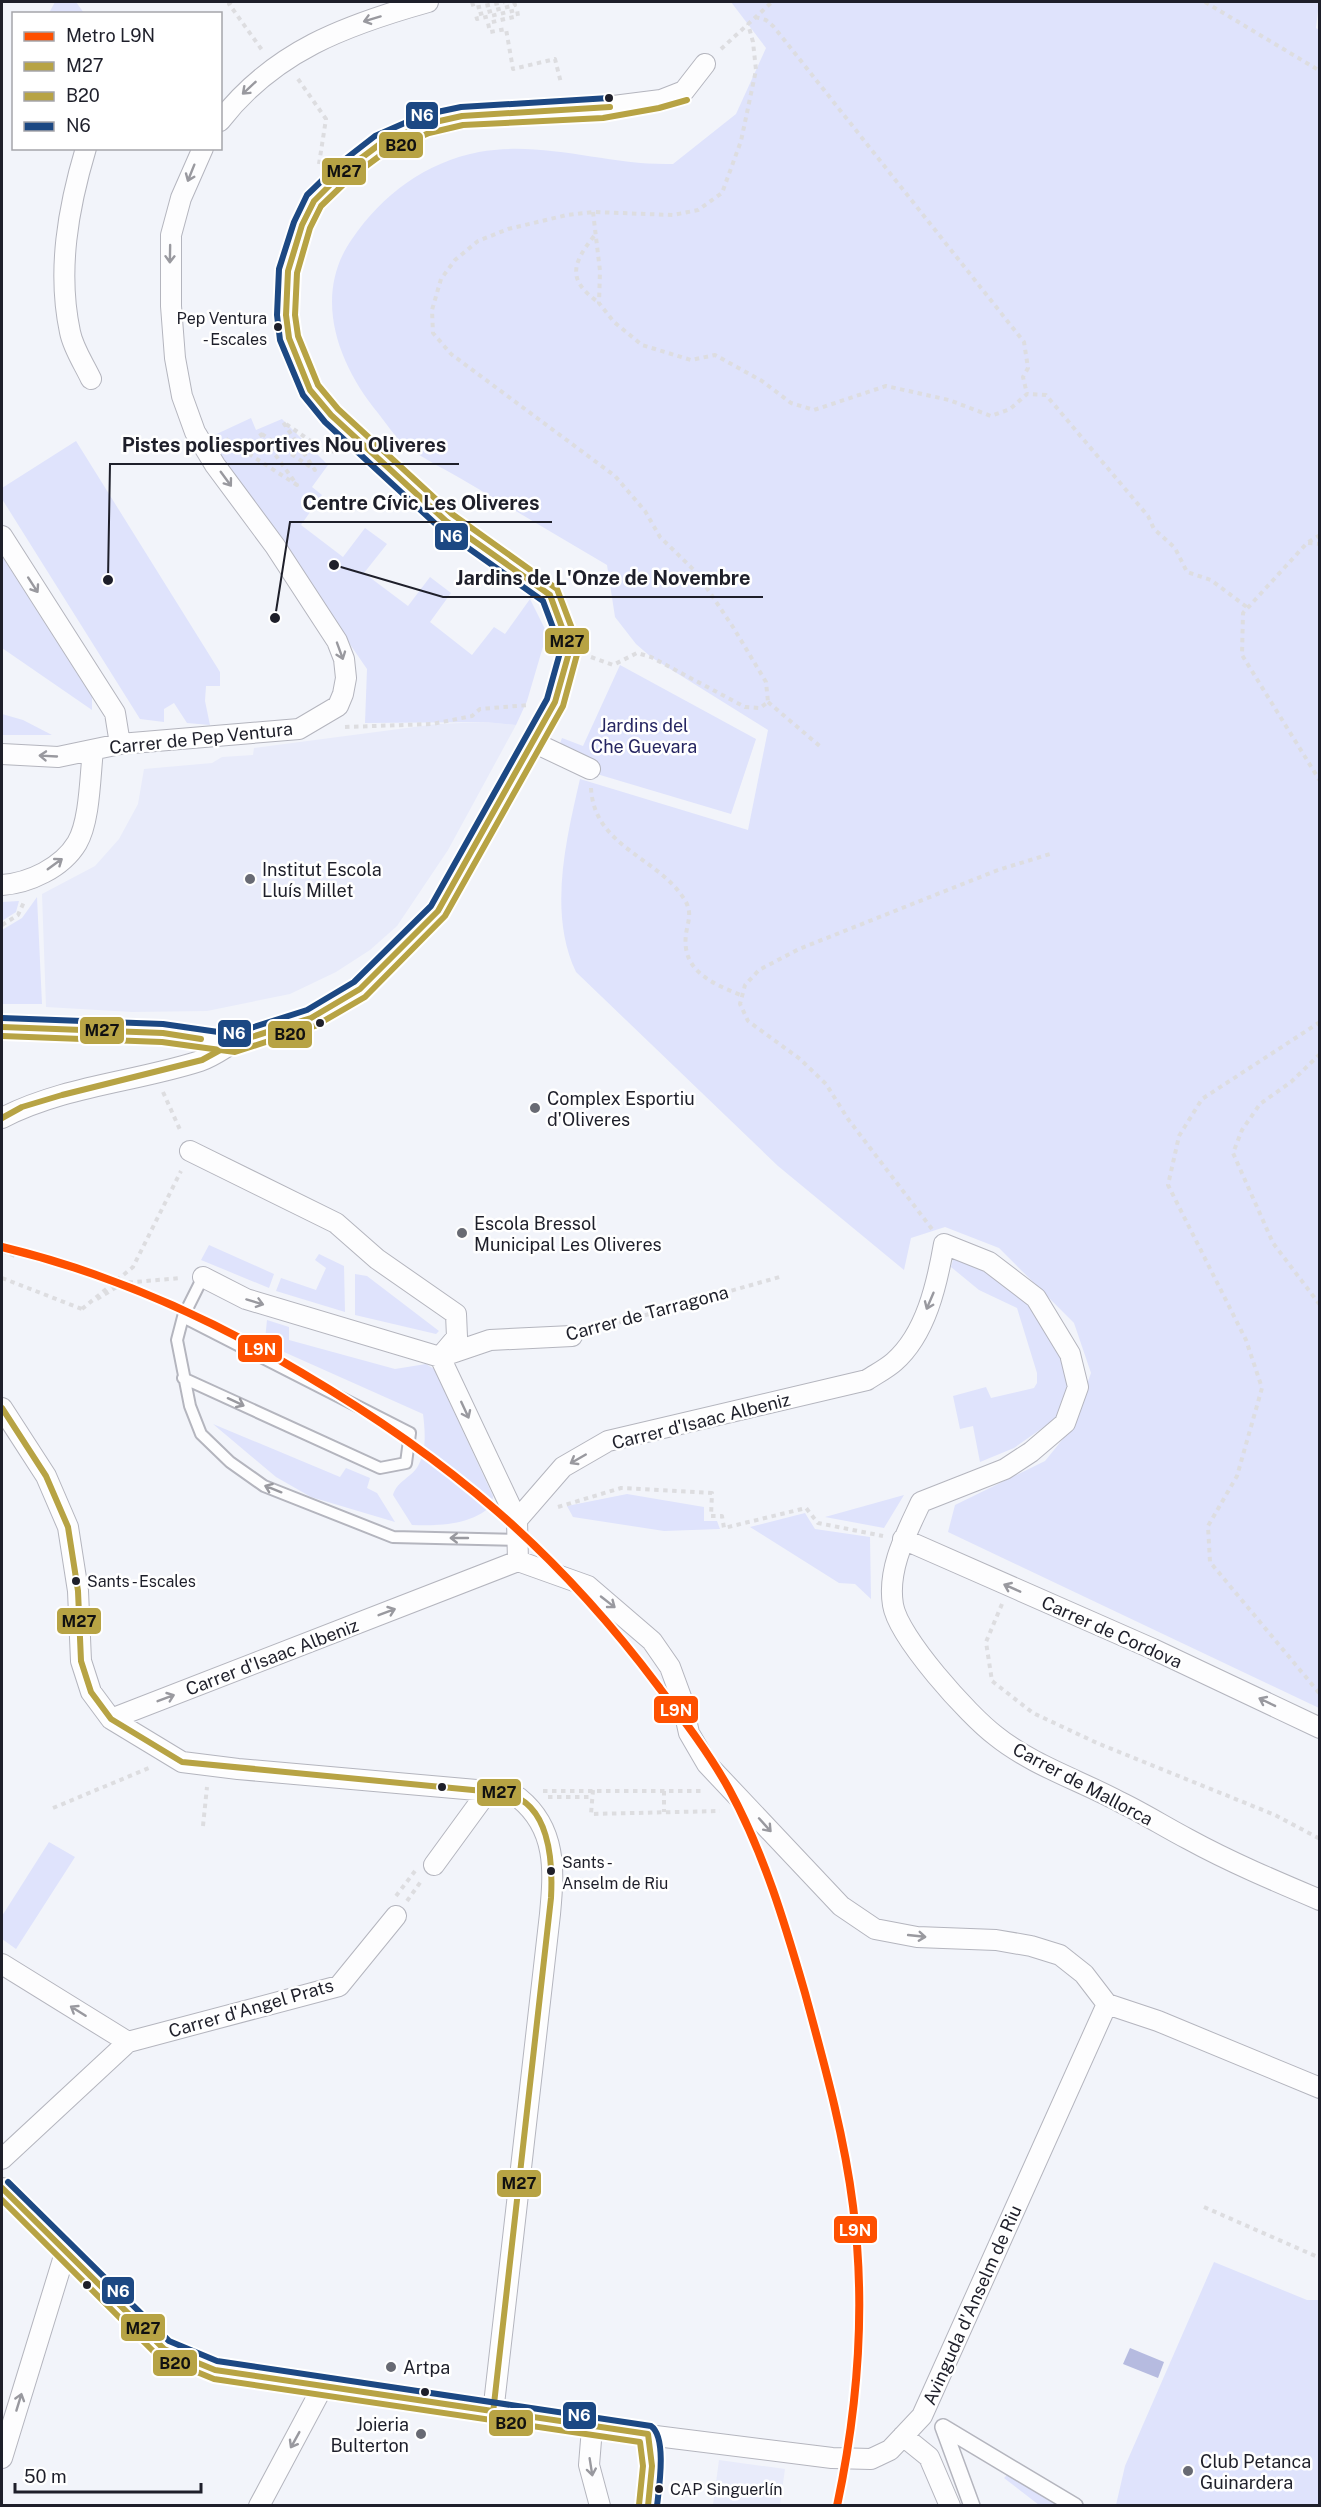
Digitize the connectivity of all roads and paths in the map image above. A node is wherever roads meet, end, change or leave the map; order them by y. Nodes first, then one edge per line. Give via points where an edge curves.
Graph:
1 (231, 2) edge
2 (428, 2) edge
3 (472, 2) edge
4 (504, 2) edge
5 (514, 2) edge
6 (772, 2) edge
7 (1205, 2) edge
8 (755, 17) junction
9 (748, 24) junction
10 (265, 54) dead end
11 (705, 64) joint
12 (1318, 69) edge
13 (306, 71) dead end
14 (561, 83) dead end
15 (222, 118) edge
16 (85, 150) edge
17 (202, 150) edge
18 (314, 201) junction
19 (592, 212) junction
20 (594, 236) junction
21 (599, 303) junction
22 (91, 379) dead end
23 (1027, 394) junction
24 (222, 436) dead end
25 (368, 449) junction
26 (1320, 535) edge
27 (2, 536) edge
28 (1307, 543) junction
29 (1320, 544) edge
30 (1248, 608) junction
31 (570, 649) junction
32 (768, 702) junction
33 (529, 705) dead end
34 (339, 728) dead end
35 (533, 742) junction
36 (120, 744) junction
37 (822, 748) dead end
38 (93, 750) junction
39 (2, 754) edge
40 (590, 768) joint
41 (1320, 781) edge
42 (1050, 854) dead end
43 (2, 885) edge
44 (742, 996) junction
45 (1320, 1022) edge
46 (2, 1027) edge
47 (233, 1043) junction
48 (1320, 1054) edge
49 (154, 1071) junction
50 (2, 1118) edge
51 (190, 1151) junction
52 (944, 1244) junction
53 (2, 1251) edge
54 (15, 1256) dead end
55 (783, 1276) dead end
56 (203, 1277) junction
57 (2, 1278) edge
58 (1320, 1305) edge
59 (81, 1308) junction
60 (183, 1317) junction
61 (572, 1336) joint
62 (440, 1357) junction
63 (183, 1378) junction
64 (2, 1408) edge
65 (517, 1520) junction
66 (903, 1539) junction
67 (517, 1540) junction
68 (518, 1562) junction
69 (1009, 1586) junction
70 (1320, 1694) edge
71 (111, 1719) junction
72 (1320, 1728) edge
73 (175, 1757) junction
74 (210, 1765) junction
75 (545, 1790) dead end
76 (592, 1790) junction
77 (488, 1791) junction
78 (664, 1791) junction
79 (705, 1791) dead end
80 (543, 1796) dead end
81 (592, 1797) junction
82 (53, 1808) dead end
83 (719, 1811) dead end
84 (664, 1812) junction
85 (204, 1826) dead end
86 (1320, 1839) edge
87 (427, 1865) junction
88 (1320, 1900) edge
89 (395, 1908) junction
90 (2, 1964) edge
91 (1107, 2004) junction
92 (128, 2042) junction
93 (1320, 2088) edge
94 (2, 2159) edge
95 (2, 2188) edge
96 (1204, 2208) dead end
97 (65, 2253) junction
98 (1320, 2258) edge
99 (322, 2388) junction
100 (493, 2413) junction
101 (592, 2428) junction
102 (648, 2434) junction
103 (903, 2436) junction
104 (2, 2458) edge
105 (259, 2505) edge
106 (600, 2505) edge
107 (648, 2505) edge
108 (950, 2505) edge
109 (972, 2505) edge
110 (1076, 2505) edge

1 - 10 path
2 -> 15 street via 353,25 283,60
3 - 4 path via 474,8
5 - 14 path via 515,5 476,15 477,19 517,10 518,16 488,23 490,32 506,29 513,69 555,59
6 - 8 path
7 - 12 path
8 - 9 path
8 - 23 path via 774,27 1024,342 1028,368 1023,377
9 - 11 path
9 - 19 path via 756,70 741,141 722,193 698,210 673,216
11 - 18 street via 684,92 661,100 582,110 462,116 426,124 380,144 344,171
13 - 18 path via 298,79 326,119
16 - 22 street via 72,194 63,274 70,334
17 -> 36 street, Carrer de Pep Ventura via 181,198 171,235 172,317 182,396 195,432 215,465 275,546 337,641 346,678 338,706 299,729
18 - 25 street via 288,271 289,338 310,390 331,416
19 - 20 path
19 - 32 path via 508,230 478,241 455,260 441,279 432,310 433,333 451,354 615,477 645,511 660,537 696,572 766,682
20 - 21 path via 600,271
20 - 21 path via 582,251 576,277 582,291
21 - 23 path via 614,322 642,345 691,360 715,355 762,381 791,403 814,410 886,386 949,400 991,416 1010,409
23 - 30 path via 1046,395 1064,413 1148,516 1154,529 1175,548 1187,572 1211,580
24 - 25 path via 297,484 259,432 315,470 284,422 327,452
25 - 31 street via 446,520 550,595
26 - 28 path
27 -> 36 street via 115,713
28 - 29 path
28 - 30 path
30 - 41 path via 1243,613 1242,655
31 - 32 path via 613,665 637,653 745,706 760,708
31 - 35 street via 555,702
32 - 37 path
33 - 34 path via 480,709 472,716 432,724
35 - 40 street
35 - 47 street via 438,911 360,989 311,1018
36 - 38 street, Carrer de Pep Ventura
38 -> 39 street, Carrer de Pep Ventura via 58,757
43 -> 38 street via 22,883 57,864 77,843 86,813
40 - 44 path via 592,795 605,830 659,874 686,903 691,916 686,947 689,958 713,985
42 - 44 path via 998,870 799,949 759,970 745,985
44 - 52 path via 740,1004 748,1021 800,1059 826,1084 848,1119
45 - 70 path via 1202,1099 1179,1136 1168,1185 1246,1340 1262,1388 1237,1476 1208,1526 1210,1562
46 - 47 street via 163,1033
47 - 49 street via 202,1060
48 - 58 path via 1260,1104 1242,1130 1233,1153 1273,1243
49 - 50 street via 22,1107
49 - 51 path
51 - 59 path via 133,1267
51 - 62 street via 336,1223 376,1259 456,1314 457,1337
52 -> 65 street, Carrer d'Isaac Albeniz via 936,1287 917,1330 895,1361 867,1380 608,1442 563,1467
52 - 66 street, Carrer de Mallorca via 988,1262 1036,1298 1070,1354 1078,1387 1065,1423 1005,1469 921,1502
53 - 54 path
55 - 61 path, Carrer de Tarragona
56 - 59 path via 123,1283
56 - 60 lane
56 -> 62 street via 246,1299
57 - 59 path
60 - 63 lane via 177,1340
63 -> 60 lane via 380,1468 406,1463 410,1432
61 - 62 street, Carrer de Tarragona via 490,1340
62 -> 65 street
67 -> 63 lane via 393,1537 264,1485 230,1462 201,1434
64 - 71 street via 46,1476 68,1527 78,1591 81,1661 91,1692
65 - 66 path via 621,1488 712,1493 711,1516 722,1516 724,1528 806,1508 818,1523
65 - 67 street
66 - 69 street, Carrer de Cordova
66 - 88 street, Carrer de Mallorca via 890,1585 893,1608 929,1665 996,1736 1025,1755 1188,1839
67 - 68 street
71 -> 68 street, Carrer d'Isaac Albeniz
68 -> 91 street via 588,1586 652,1641 670,1666 689,1733 707,1764 841,1906 875,1929 917,1936 996,1940 1060,1954 1084,1974
72 -> 69 street, Carrer de Cordova
69 - 86 path via 986,1642 992,1682 1033,1713 1275,1815
71 - 73 street
73 - 74 street via 182,1762
73 - 82 path
74 - 77 street
74 - 85 path
75 - 76 path
76 - 78 path
76 - 81 path
77 - 87 street
77 - 100 street via 518,1797 540,1824 548,1840 553,1871
78 - 79 path
78 - 84 path
80 - 81 path
81 - 84 path via 591,1814
83 - 84 path
87 - 89 path
87 - 89 path
89 - 92 street, Carrer d'Angel Prats via 339,1986
92 -> 90 street
91 - 93 street via 1158,2020
91 - 103 street, Avinguda d'Anselm de Riu via 922,2416
92 - 94 street, Carrer d'Angel Prats
95 - 97 street, Avinguda d'Anselm de Riu
96 - 98 path
97 - 99 street, Avinguda d'Anselm de Riu via 164,2349 215,2370
104 -> 97 street
99 - 100 street, Avinguda d'Anselm de Riu
99 -> 105 street
100 - 101 street, Avinguda d'Anselm de Riu
101 - 102 street, Avinguda d'Anselm de Riu
101 -> 106 street via 589,2465
102 - 103 street, Avinguda d'Anselm de Riu via 832,2458 871,2458 890,2450
102 - 107 street via 652,2466
103 - 108 street via 929,2457
109 - 110 street via 943,2427

